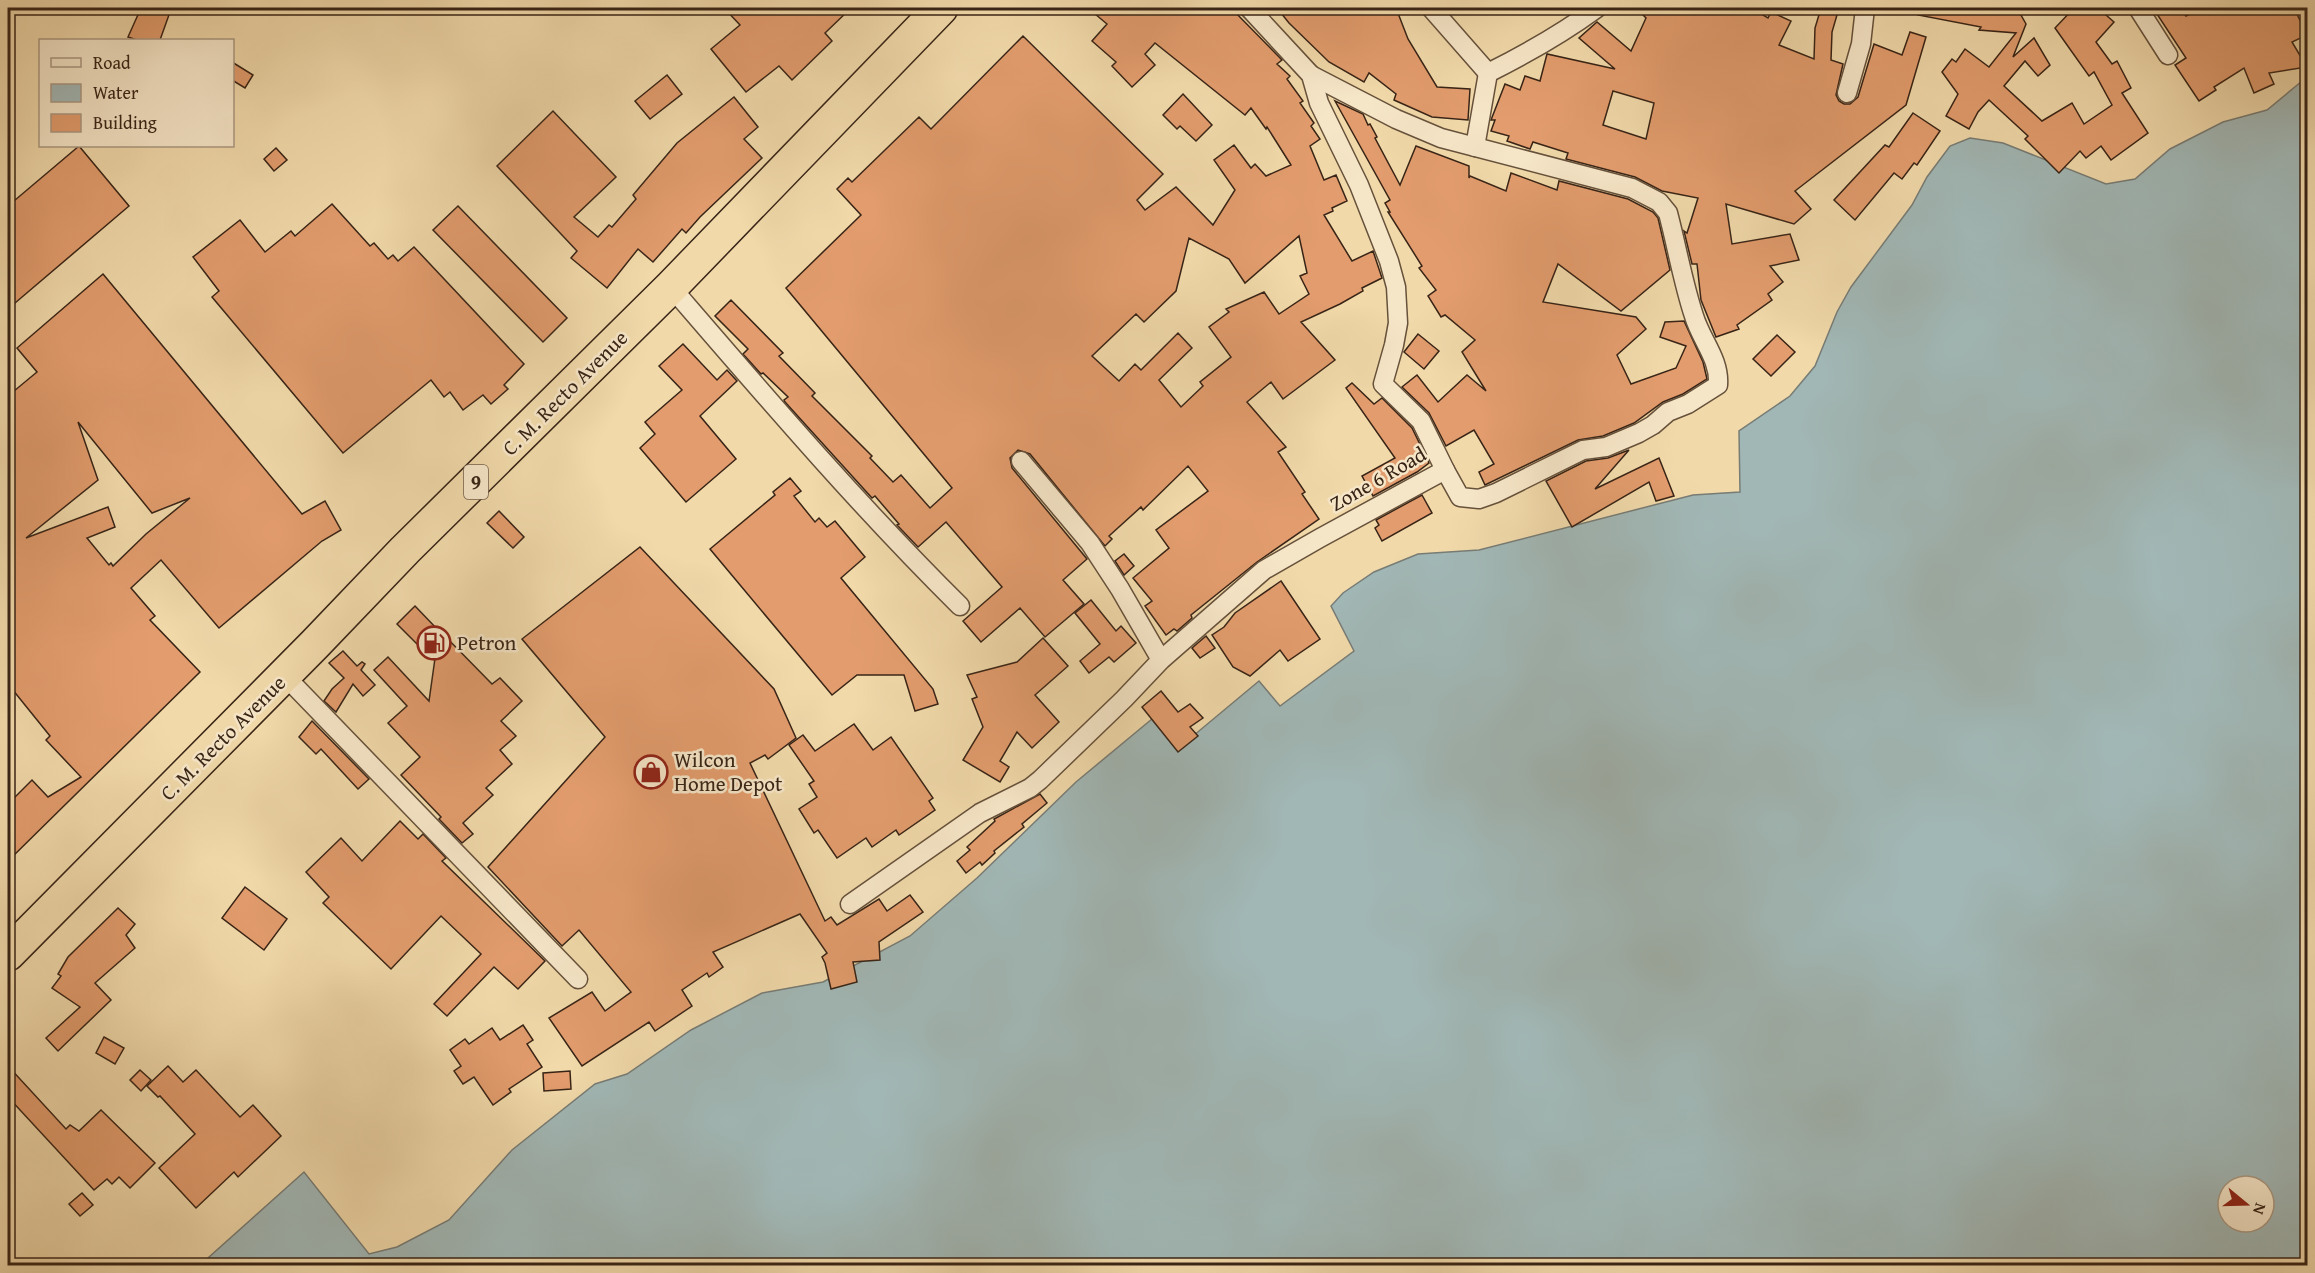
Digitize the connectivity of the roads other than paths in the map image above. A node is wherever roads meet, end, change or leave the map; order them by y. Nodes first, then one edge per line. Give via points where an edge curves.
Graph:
1 (941, 8) edge
2 (1250, 8) edge
3 (1431, 8) edge
4 (1597, 8) edge
5 (1865, 8) edge
6 (2138, 8) edge
7 (2168, 55) dead end
8 (1488, 73) junction
9 (1311, 75) junction
10 (1847, 93) dead end
11 (1475, 147) junction
12 (671, 287) junction
13 (1021, 461) dead end
14 (1445, 470) junction
15 (960, 606) dead end
16 (1161, 660) junction
17 (284, 675) junction
18 (850, 904) dead end
19 (8, 954) edge
20 (578, 980) dead end

1 - 12 highway, C. M. Recto Avenue / 9
2 - 9 street, Zone 6 Road
3 - 8 street
4 - 8 street via 1531,51
5 - 10 street via 1861,44
6 - 7 street
8 - 11 street
9 - 11 street via 1396,119
9 - 14 street, Zone 6 Road via 1319,103 1359,185 1396,287 1398,322 1383,384 1421,421
11 - 14 street via 1614,182 1659,202 1668,213 1695,319 1719,374 1718,385 1688,404 1668,411 1639,433 1606,447 1583,450 1479,499 1460,497
12 - 15 street via 840,482
12 - 17 highway, C. M. Recto Avenue / 9
13 - 16 street via 1089,543
14 - 16 street, Zone 6 Road via 1264,570
16 - 18 street, Zone 6 Road via 1041,780 980,813
17 - 19 highway, C. M. Recto Avenue / 9
17 - 20 street

